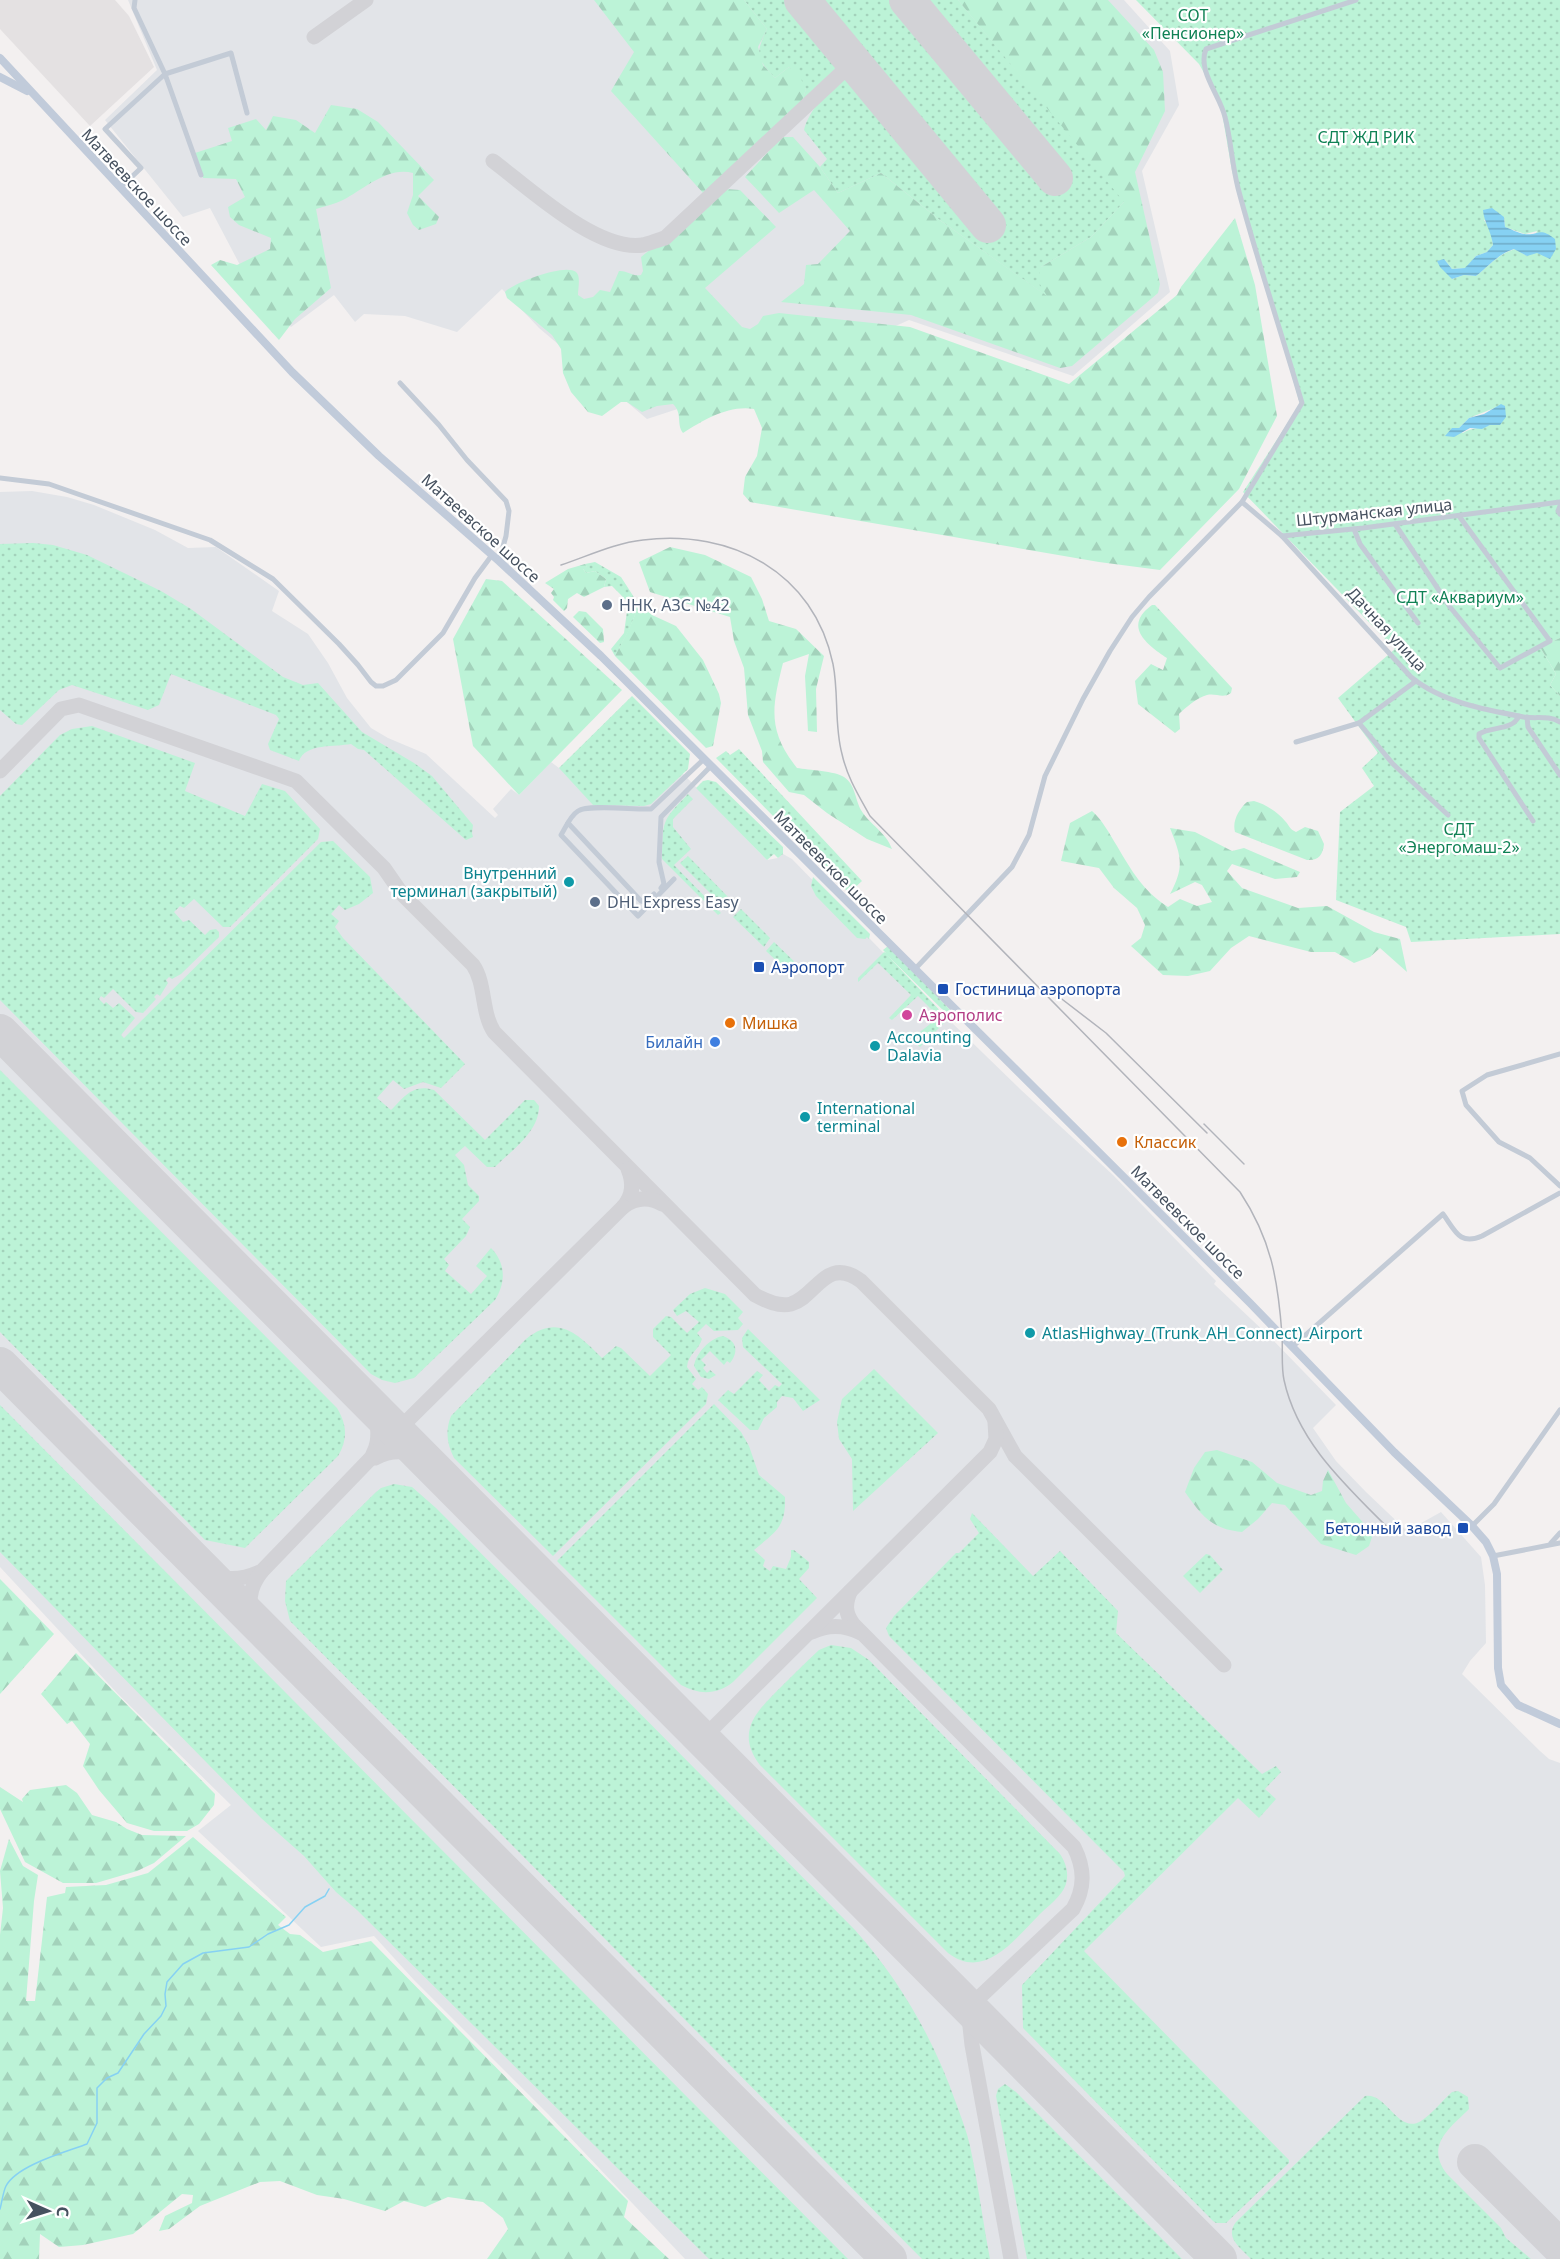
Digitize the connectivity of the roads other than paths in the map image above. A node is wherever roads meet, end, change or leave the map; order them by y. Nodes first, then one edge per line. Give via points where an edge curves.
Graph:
1 (135, 0) edge
2 (1356, 0) edge
3 (0, 58) edge
4 (165, 74) junction
5 (0, 77) edge
6 (34, 95) junction
7 (247, 113) dead end
8 (201, 175) dead end
9 (120, 188) junction
10 (400, 383) dead end
11 (0, 478) edge
12 (1242, 502) junction
13 (1560, 504) edge
14 (1560, 514) edge
15 (1459, 516) junction
16 (1395, 524) junction
17 (1354, 529) junction
18 (1282, 536) junction
19 (492, 555) junction
20 (499, 561) junction
21 (1418, 623) dead end
22 (1416, 681) junction
23 (1519, 716) junction
24 (1527, 717) junction
25 (1560, 722) edge
26 (1359, 723) junction
27 (1296, 742) dead end
28 (704, 759) junction
29 (711, 766) junction
30 (1560, 775) edge
31 (1448, 815) dead end
32 (1533, 822) dead end
33 (568, 823) junction
34 (674, 879) dead end
35 (915, 969) junction
36 (1560, 1054) edge
37 (1560, 1186) edge
38 (1560, 1193) edge
39 (1292, 1347) junction
40 (1560, 1410) edge
41 (1472, 1526) junction
42 (1560, 1533) edge
43 (1560, 1543) edge
44 (1550, 1545) junction
45 (1493, 1556) junction
46 (1560, 1724) edge

1 - 4 street via 134,8
2 - 12 street via 1206,49 1203,57 1203,67 1226,119 1238,185 1302,403
3 - 6 main road, Матвеевское шоссе
4 - 7 street via 231,53
4 - 8 street
4 - 9 street via 105,129 141,168
5 - 6 main road
6 - 9 main road, Матвеевское шоссе
9 - 19 main road, Матвеевское шоссе via 262,342 379,456
10 - 20 street via 506,501 506,536
11 - 19 street via 49,484 194,533 226,549 291,595 376,686 396,680 444,633
12 - 18 street, Штурманская улица
12 - 35 street via 1132,617 1083,699 1045,776 1029,835 1012,867
13 - 14 street
13 - 15 street, Штурманская улица
15 - 16 street, Штурманская улица
15 - 16 street via 1550,641 1500,668 1450,607
16 - 17 street, Штурманская улица
17 - 18 street, Штурманская улица
17 - 21 street via 1360,544
18 - 22 street, Дачная улица
19 - 20 main road, Матвеевское шоссе
20 - 28 main road, Матвеевское шоссе
22 - 23 street, Дачная улица via 1429,690 1485,710
22 - 26 street
23 - 24 street, Дачная улица
23 - 32 street via 1512,725 1484,732 1479,738
24 - 25 street, Дачная улица via 1549,717
24 - 30 street via 1528,726
26 - 27 street
26 - 31 street via 1393,764
28 - 29 main road, Матвеевское шоссе
28 - 33 street via 651,809 579,810
29 - 33 street via 661,817 659,862 664,884 645,902
29 - 35 main road, Матвеевское шоссе
33 - 34 street via 561,835 638,916
35 - 39 main road, Матвеевское шоссе
36 - 37 street via 1487,1075 1462,1091 1466,1105 1499,1142 1530,1158
38 - 39 street via 1472,1240 1461,1238 1443,1214
39 - 41 main road, Матвеевское шоссе
40 - 41 street via 1494,1504
41 - 45 main road, Матвеевское шоссе
42 - 44 street
43 - 44 street
44 - 45 street
45 - 46 main road, Матвеевское шоссе via 1498,1588 1501,1685 1518,1705

